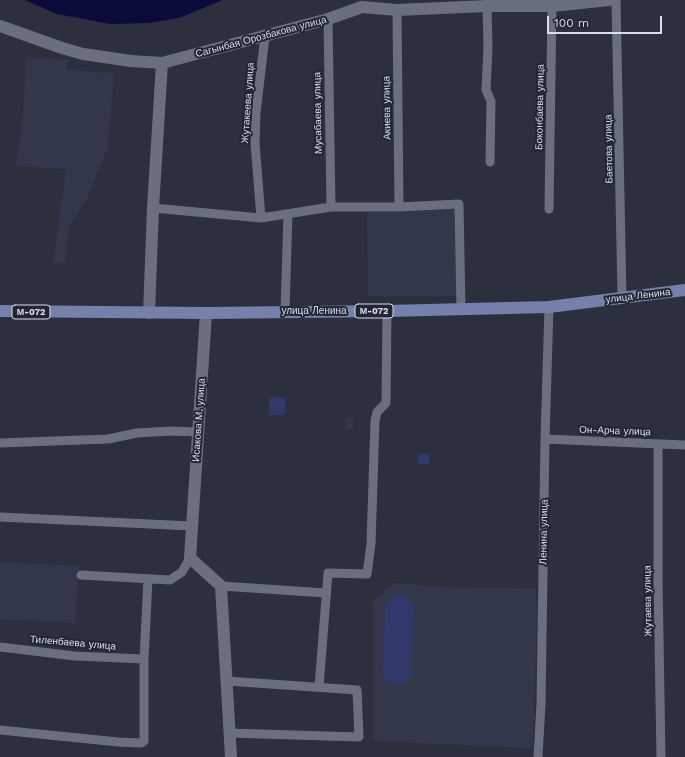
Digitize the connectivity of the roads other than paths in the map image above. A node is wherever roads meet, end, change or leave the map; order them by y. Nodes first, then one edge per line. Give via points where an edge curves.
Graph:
1 (609, 0) edge
2 (616, 0) edge
3 (486, 6) junction
4 (552, 6) junction
5 (397, 10) junction
6 (328, 19) junction
7 (0, 26) edge
8 (264, 36) junction
9 (162, 64) junction
10 (490, 162) dead end
11 (331, 207) junction
12 (399, 207) junction
13 (153, 208) junction
14 (549, 209) dead end
15 (288, 214) junction
16 (261, 218) junction
17 (685, 290) edge
18 (622, 297) junction
19 (549, 307) junction
20 (461, 309) junction
21 (0, 311) edge
22 (286, 311) junction
23 (387, 311) junction
24 (148, 312) junction
25 (206, 313) junction
26 (198, 432) junction
27 (545, 439) junction
28 (0, 443) edge
29 (658, 444) junction
30 (685, 445) edge
31 (0, 517) edge
32 (192, 526) junction
33 (190, 558) junction
34 (81, 575) dead end
35 (148, 578) junction
36 (221, 586) junction
37 (326, 593) junction
38 (0, 647) edge
39 (144, 659) junction
40 (227, 681) junction
41 (319, 687) junction
42 (0, 730) edge
43 (229, 733) junction
44 (231, 757) edge
45 (538, 757) edge
46 (662, 757) edge

1 - 4 street, Сагынбая Орозбакова улица
2 - 18 street, Баетова улица
3 - 4 street, Сагынбая Орозбакова улица
3 - 5 street, Сагынбая Орозбакова улица
3 - 10 street via 486,90 491,101
4 - 14 street, Боконбаева улица
5 - 6 street, Сагынбая Орозбакова улица via 362,7
5 - 12 street, Акиева улица
6 - 8 street, Сагынбая Орозбакова улица
6 - 11 street, Мусабаева улица
7 - 9 street via 83,54
8 - 9 street, Сагынбая Орозбакова улица
8 - 16 street, Жутакеева улица via 255,144
9 - 13 street
11 - 12 street
11 - 15 street
12 - 20 street via 459,204
13 - 16 street
13 - 24 street
15 - 16 street
15 - 22 street
17 - 18 main road, улица Ленина / М-072
18 - 19 main road, улица Ленина / М-072
19 - 20 main road, улица Ленина / М-072
19 - 27 street, Ленина улица
20 - 23 main road, улица Ленина / М-072
21 - 24 main road, улица Ленина / М-072
22 - 23 main road, улица Ленина / М-072
22 - 25 main road, улица Ленина / М-072
23 - 37 street via 386,403 378,412 375,421 371,544 367,574 328,573
24 - 25 main road, улица Ленина / М-072
25 - 26 street, Исакова М. улица
26 - 28 street via 171,431 136,433 108,439
26 - 32 street, Исакова М. улица
27 - 29 street, Он-Арча улица
27 - 45 street, Ленина улица
29 - 30 street, Он-Арча улица
29 - 46 street, Жутаева улица
31 - 32 street
32 - 33 street, Исакова М. улица
33 - 35 street via 182,572 170,580
33 - 36 street
34 - 35 street
35 - 39 street
36 - 37 street
36 - 40 street
37 - 41 street
38 - 39 street, Тиленбаева улица via 75,656
39 - 42 street via 144,741 83,739
40 - 41 street
40 - 43 street
41 - 43 street via 357,690 359,737
43 - 44 street

